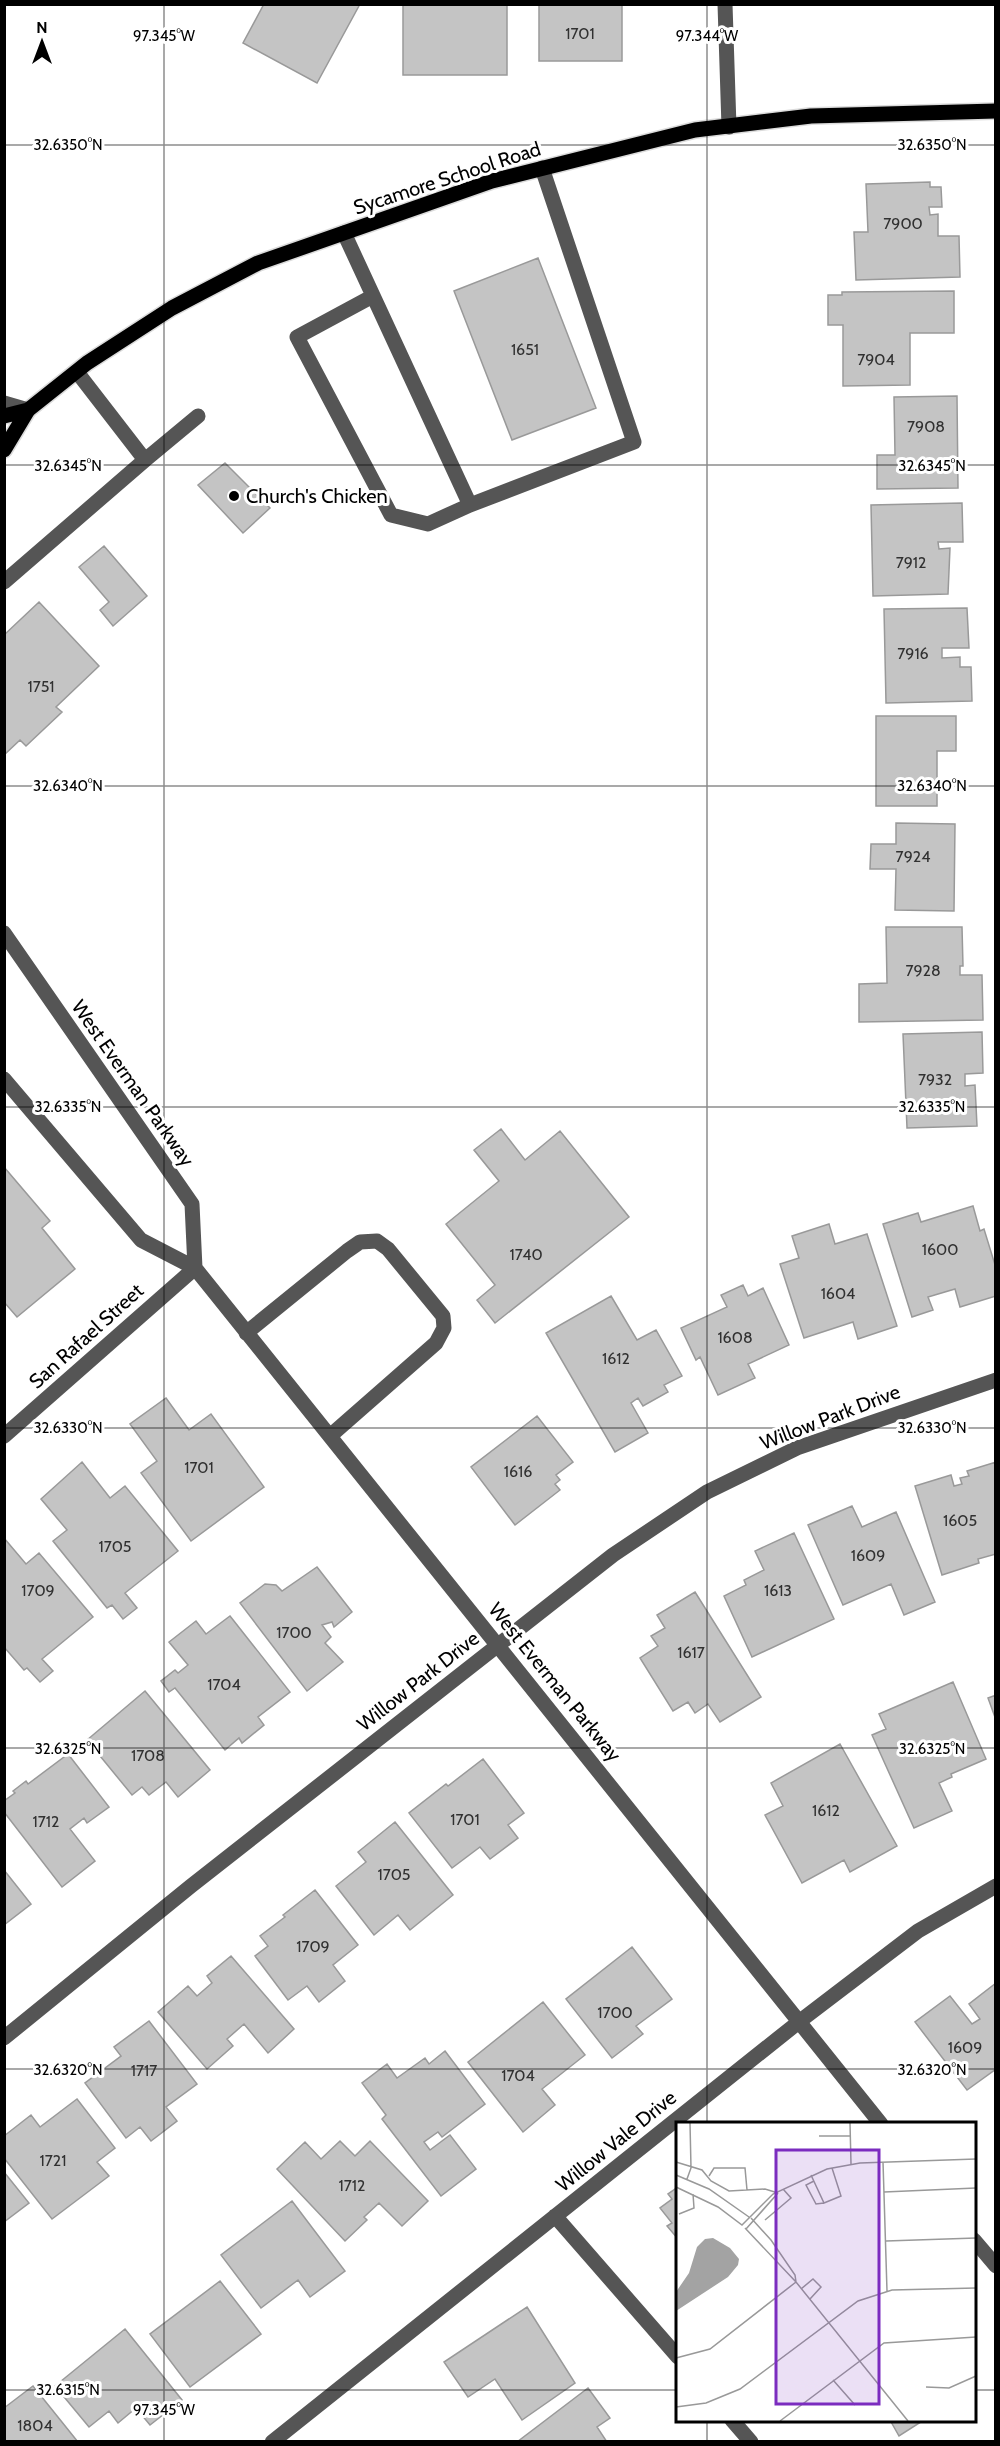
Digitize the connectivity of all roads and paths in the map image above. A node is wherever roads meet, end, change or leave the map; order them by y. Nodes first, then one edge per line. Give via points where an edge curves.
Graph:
1 (725, 4) edge
2 (996, 111) edge
3 (729, 127) junction
4 (542, 168) junction
5 (344, 233) junction
6 (373, 296) junction
7 (76, 372) junction
8 (4, 403) edge
9 (28, 410) junction
10 (4, 416) edge
11 (198, 416) dead end
12 (4, 450) edge
13 (145, 460) junction
14 (470, 505) junction
15 (4, 582) edge
16 (4, 933) edge
17 (4, 1078) edge
18 (195, 1268) junction
19 (246, 1333) junction
20 (996, 1380) edge
21 (4, 1436) edge
22 (330, 1436) junction
23 (498, 1645) junction
24 (996, 1886) edge
25 (800, 2021) junction
26 (4, 2038) edge
27 (879, 2122) edge
28 (555, 2216) junction
29 (976, 2241) edge
30 (996, 2266) edge
31 (676, 2355) edge
32 (733, 2422) edge
33 (272, 2442) edge
34 (751, 2442) edge

1 - 3 street
2 - 3 main road, Sycamore School Road via 811,116
3 - 4 main road, Sycamore School Road via 695,130
4 - 5 main road, Sycamore School Road via 492,181
4 - 14 street via 634,442
5 - 6 street
5 - 7 main road, Sycamore School Road via 258,263 172,308
6 - 14 street
6 - 14 street via 297,337 391,515 428,524
7 - 9 main road, Sycamore School Road
7 - 13 street
8 - 9 street
9 - 10 main road, Sycamore School Road
9 - 12 main road, Sycamore School Road
11 - 13 street
13 - 15 street
16 - 18 street, West Everman Parkway via 192,1204
17 - 18 street, West Everman Parkway via 141,1240
18 - 19 street, West Everman Parkway
18 - 21 street, San Rafael Street
19 - 22 street, West Everman Parkway
19 - 22 street via 360,1242 377,1241 388,1249 443,1316 444,1328 436,1343
20 - 23 street, Willow Park Drive via 798,1448 707,1492 613,1555
22 - 23 street, West Everman Parkway
23 - 25 street, West Everman Parkway
23 - 26 street, Willow Park Drive
24 - 25 street, Willow Vale Drive via 918,1931
25 - 27 street, West Everman Parkway
25 - 28 street, Willow Vale Drive
28 - 31 street
28 - 33 street, Willow Vale Drive
29 - 30 street
32 - 34 street

